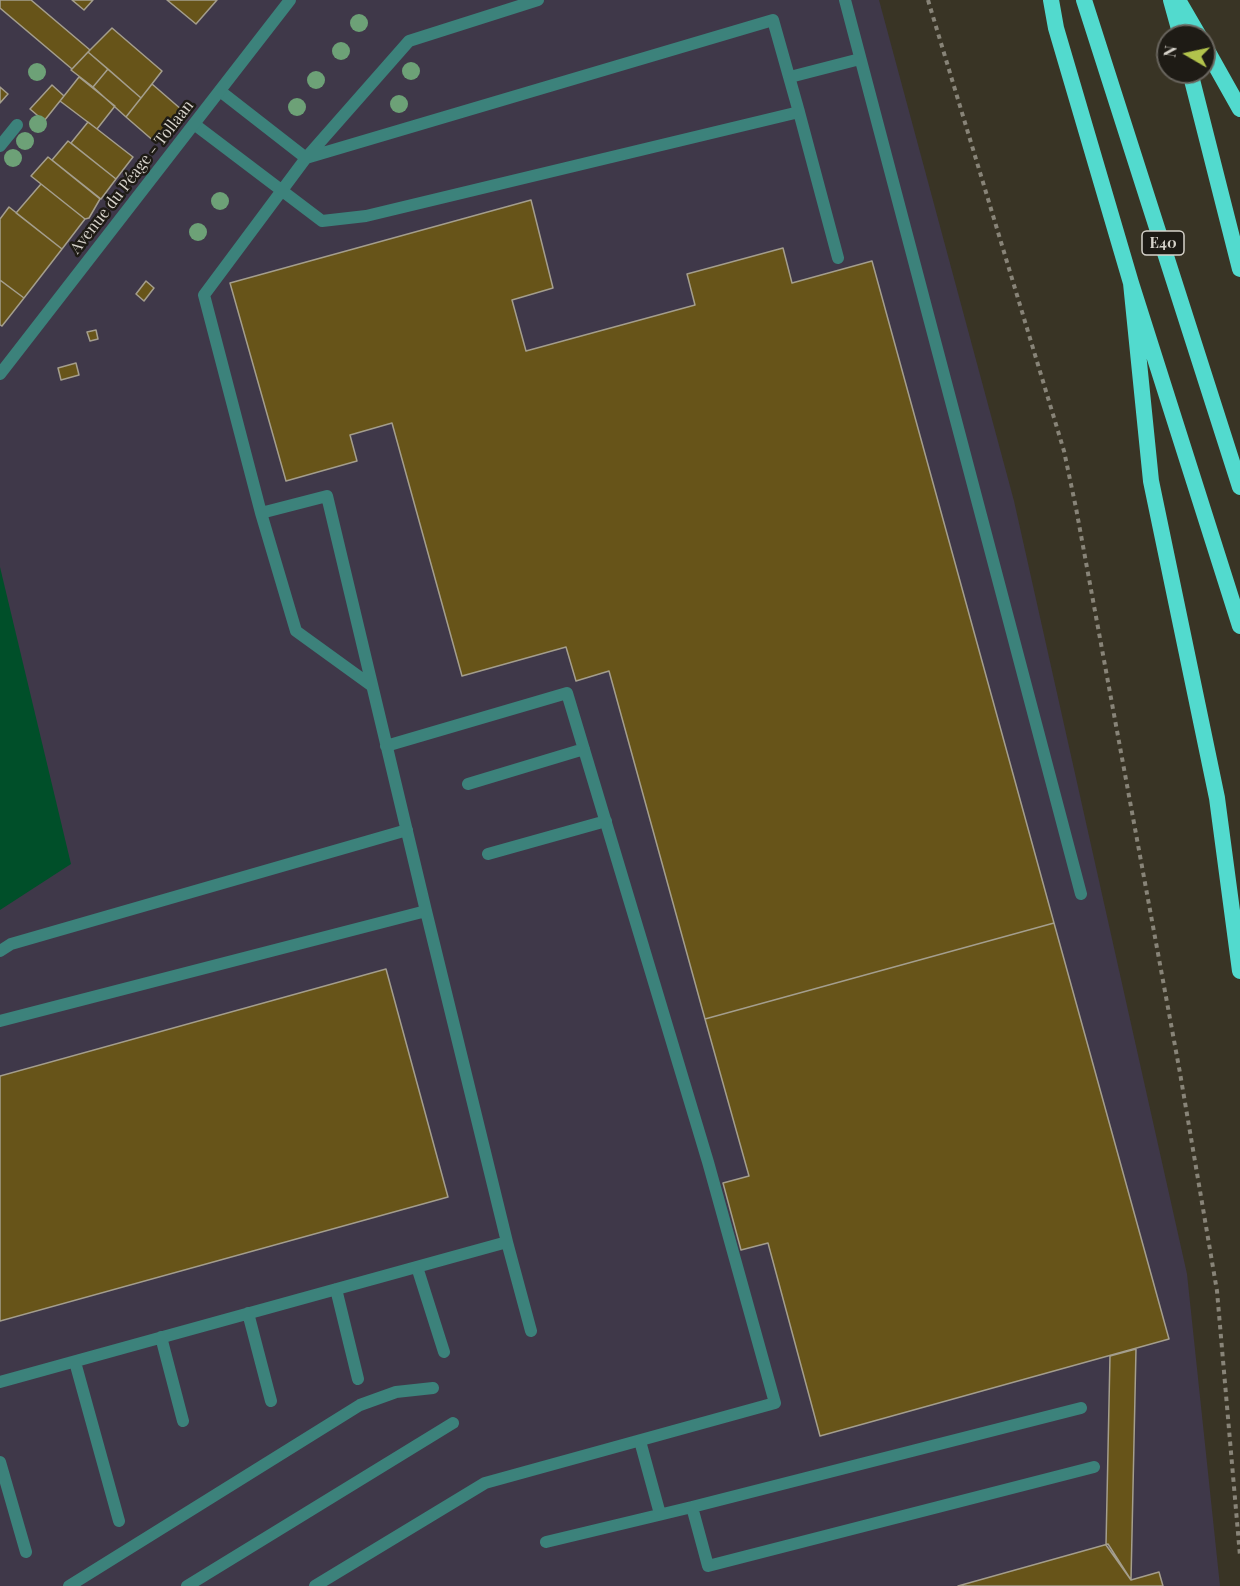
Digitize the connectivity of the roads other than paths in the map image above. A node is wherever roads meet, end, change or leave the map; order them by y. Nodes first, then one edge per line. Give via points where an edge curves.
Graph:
1 (290, 0) edge
2 (538, 0) edge
3 (844, 0) edge
4 (1051, 0) edge
5 (1084, 0) edge
6 (1171, 0) edge
7 (1178, 0) edge
8 (1177, 24) edge
9 (1192, 24) edge
10 (860, 59) junction
11 (1216, 66) edge
12 (790, 77) junction
13 (1193, 84) edge
14 (220, 91) junction
15 (1240, 109) edge
16 (799, 112) junction
17 (194, 124) junction
18 (17, 125) dead end
19 (0, 146) edge
20 (306, 158) junction
21 (283, 192) junction
22 (838, 258) dead end
23 (1240, 269) edge
24 (1131, 283) junction
25 (0, 374) edge
26 (1240, 487) edge
27 (261, 513) junction
28 (1240, 626) edge
29 (372, 686) junction
30 (386, 746) junction
31 (584, 749) junction
32 (468, 784) dead end
33 (606, 821) junction
34 (407, 830) junction
35 (488, 854) dead end
36 (1081, 894) dead end
37 (426, 911) junction
38 (0, 951) edge
39 (1240, 971) edge
40 (0, 1021) edge
41 (507, 1242) junction
42 (417, 1267) junction
43 (336, 1289) junction
44 (248, 1313) junction
45 (531, 1331) dead end
46 (161, 1337) junction
47 (444, 1352) dead end
48 (75, 1362) junction
49 (358, 1378) dead end
50 (0, 1382) edge
51 (433, 1388) dead end
52 (271, 1401) dead end
53 (1081, 1408) dead end
54 (183, 1421) dead end
55 (453, 1423) dead end
56 (640, 1442) junction
57 (0, 1462) edge
58 (1094, 1467) dead end
59 (692, 1507) junction
60 (660, 1514) junction
61 (119, 1521) dead end
62 (546, 1542) dead end
63 (26, 1552) dead end
64 (69, 1586) edge
65 (187, 1586) edge
66 (315, 1586) edge

1 - 14 street, Avenue du Péage - Tollaan
2 - 20 street via 409,41
3 - 10 street
4 - 24 highway, E40
5 - 26 highway, E40
6 - 8 highway
7 - 9 highway
10 - 12 street
10 - 36 street
11 - 15 highway
12 - 16 street
12 - 20 street via 773,20
13 - 23 highway
14 - 17 street, Avenue du Péage - Tollaan
14 - 20 street
16 - 21 street via 366,216 322,220
16 - 22 street
17 - 21 street
17 - 25 street, Avenue du Péage - Tollaan
18 - 19 street
20 - 21 street
21 - 27 street via 204,295
24 - 28 highway, E40
24 - 39 highway via 1151,481 1217,798
27 - 29 street via 297,631
27 - 29 street via 327,496
29 - 30 street
30 - 31 street via 567,693
30 - 34 street
31 - 32 street
31 - 33 street
33 - 35 street
33 - 56 street via 775,1403
34 - 37 street
34 - 38 street via 11,944
37 - 40 street
37 - 41 street
41 - 42 street
41 - 45 street
42 - 43 street
42 - 47 street
43 - 44 street
43 - 49 street
44 - 46 street
44 - 52 street
46 - 48 street
46 - 54 street
48 - 50 street
48 - 61 street
51 - 64 street via 396,1392 360,1405
53 - 59 street
55 - 65 street
56 - 60 street
56 - 66 street via 485,1483
57 - 63 street
58 - 59 street via 708,1566
59 - 60 street
60 - 62 street

